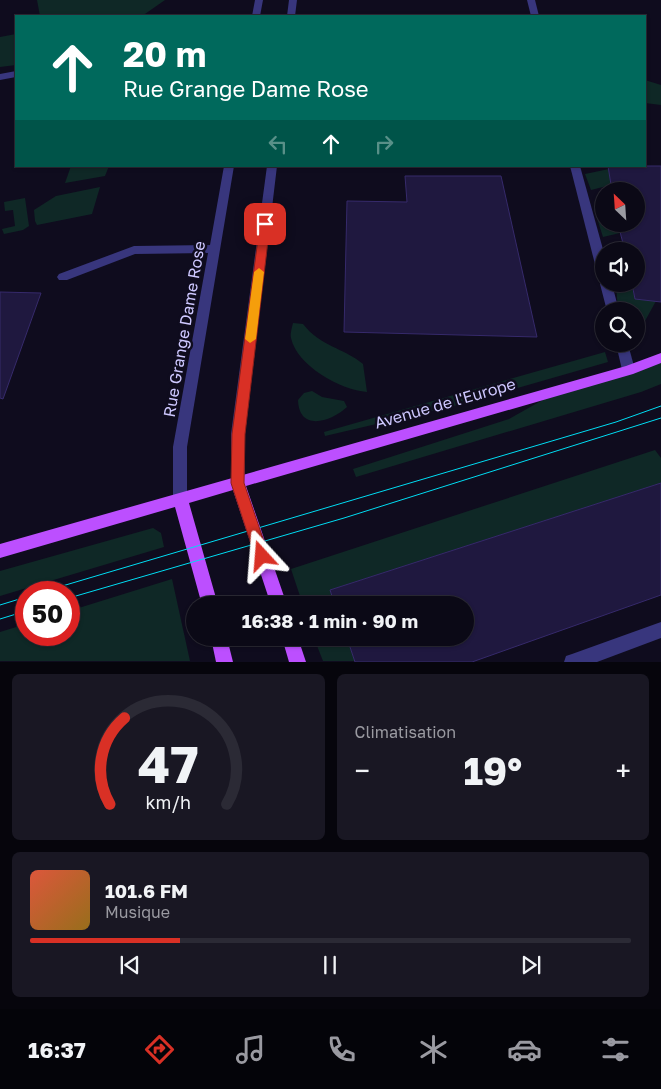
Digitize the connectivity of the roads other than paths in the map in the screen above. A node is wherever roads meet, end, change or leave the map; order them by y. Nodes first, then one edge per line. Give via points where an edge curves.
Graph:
1 (260, 0) edge
2 (293, 0) edge
3 (531, 0) edge
4 (256, 15) edge
5 (292, 15) edge
6 (536, 15) edge
7 (15, 74) edge
8 (0, 77) edge
9 (229, 167) edge
10 (272, 167) edge
11 (575, 167) edge
12 (595, 242) edge
13 (215, 249) junction
14 (63, 277) dead end
15 (624, 352) edge
16 (661, 358) edge
17 (628, 370) junction
18 (238, 483) junction
19 (180, 499) junction
20 (0, 551) edge
21 (207, 596) edge
22 (276, 596) edge
23 (661, 630) edge
24 (221, 646) edge
25 (293, 646) edge
26 (226, 662) edge
27 (298, 662) edge
28 (572, 662) edge

1 - 4 street
2 - 5 street
3 - 6 street
7 - 8 street
9 - 13 street, Rue Grange Dame Rose
10 - 18 street via 238,434
11 - 12 street
13 - 14 street via 134,250
13 - 19 street, Rue Grange Dame Rose via 180,447
15 - 17 street
16 - 17 main road, Avenue de l'Europe
17 - 18 main road, Avenue de l'Europe
18 - 19 main road, Avenue de l'Europe
18 - 22 main road
19 - 20 main road, Avenue de l'Europe
19 - 21 main road
23 - 28 street
24 - 26 main road
25 - 27 main road

